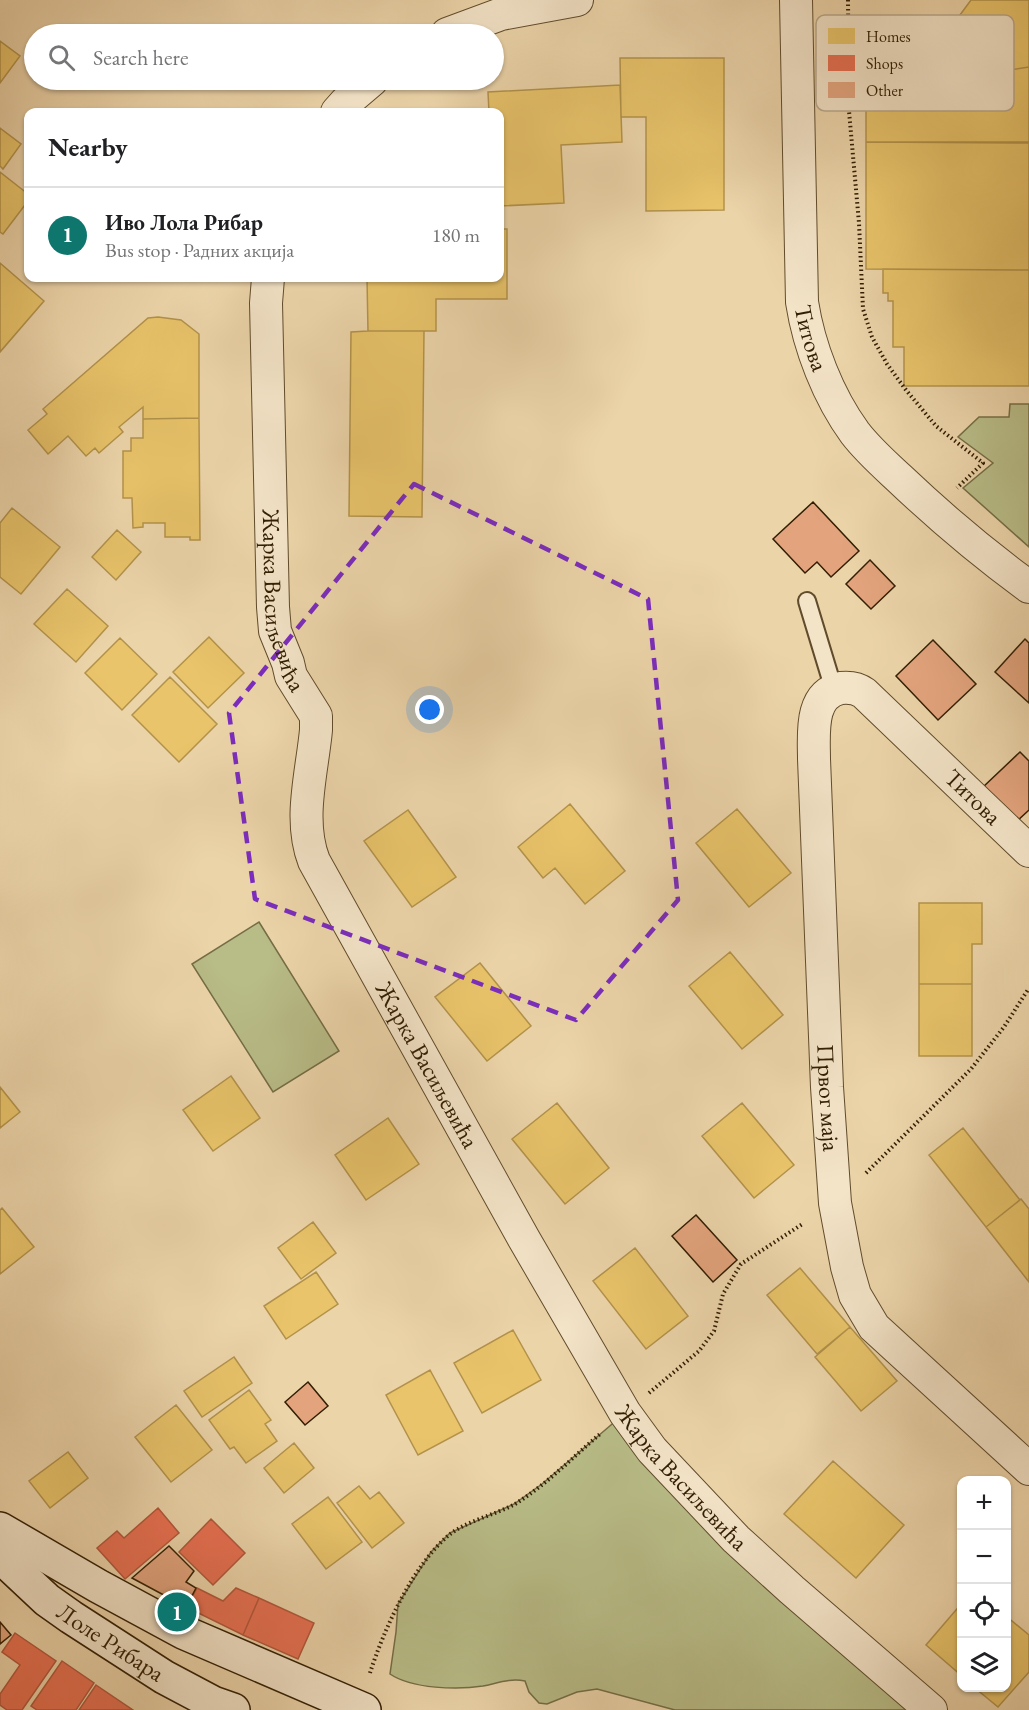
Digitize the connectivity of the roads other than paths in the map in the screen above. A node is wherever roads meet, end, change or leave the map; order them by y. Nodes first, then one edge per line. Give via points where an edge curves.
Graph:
1 (577, 0) edge
2 (796, 0) edge
3 (474, 24) edge
4 (360, 90) edge
5 (341, 108) edge
6 (268, 282) edge
7 (1029, 587) edge
8 (807, 601) dead end
9 (849, 691) junction
10 (1029, 851) edge
11 (1029, 1469) edge
12 (0, 1529) edge
13 (0, 1556) edge
14 (233, 1710) edge
15 (364, 1710) edge
16 (931, 1710) edge

1 - 3 street via 501,14
2 - 7 street, Титова via 802,302 807,331 820,365 842,412 864,444 938,513
4 - 5 street
6 - 16 street, Жарка Васиљевића via 273,608 275,631 291,676 316,716 306,816 314,861 625,1413 652,1450 736,1539
8 - 9 lane
9 - 10 street, Титова
9 - 11 street, Првог маја via 825,697 817,707 814,726 827,1088 835,1203 847,1267 855,1295 874,1327
12 - 15 main road via 183,1632
13 - 14 main road, Лоле Рибара via 71,1617 164,1677

